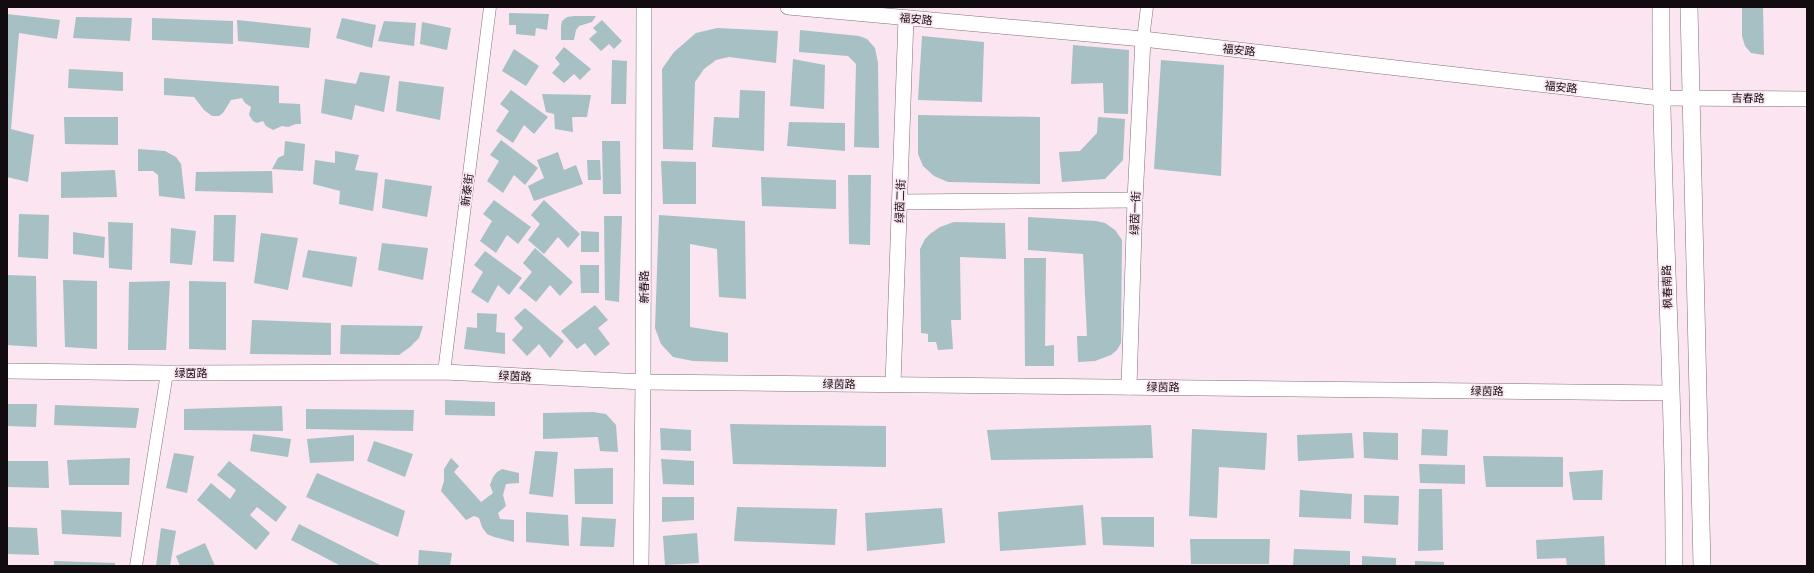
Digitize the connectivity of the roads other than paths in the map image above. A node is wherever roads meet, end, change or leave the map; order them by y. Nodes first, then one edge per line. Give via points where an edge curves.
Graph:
1 (490, 7) edge
2 (644, 7) edge
3 (788, 7) edge
4 (1147, 7) edge
5 (1661, 7) edge
6 (1689, 7) edge
7 (906, 18) junction
8 (1144, 39) junction
9 (1690, 97) junction
10 (1660, 98) junction
11 (1807, 99) edge
12 (1135, 200) junction
13 (900, 202) junction
14 (7, 371) edge
15 (444, 372) junction
16 (167, 374) junction
17 (643, 382) junction
18 (893, 384) junction
19 (1129, 387) junction
20 (1670, 393) junction
21 (136, 566) edge
22 (641, 566) edge
23 (1674, 566) edge
24 (1702, 566) edge

1 - 15 street, 新泰街
2 - 17 street, 新春路
3 - 7 street, 福安路
4 - 8 street
5 - 10 main road, 枫春南路
6 - 9 main road
7 - 8 street, 福安路
7 - 13 street, 绿茵二街
8 - 10 street, 福安路
8 - 12 street, 绿茵一街
9 - 10 street, 福安路
9 - 11 street, 吉春路
9 - 24 main road
10 - 20 main road, 枫春南路
12 - 13 street
12 - 19 street, 绿茵一街
13 - 18 street, 绿茵二街
14 - 16 street, 绿茵路
15 - 16 street, 绿茵路
15 - 17 street, 绿茵路
16 - 21 street
17 - 18 street, 绿茵路
17 - 22 street, 新春路
18 - 19 street, 绿茵路
19 - 20 street, 绿茵路
20 - 23 main road, 枫春南路

